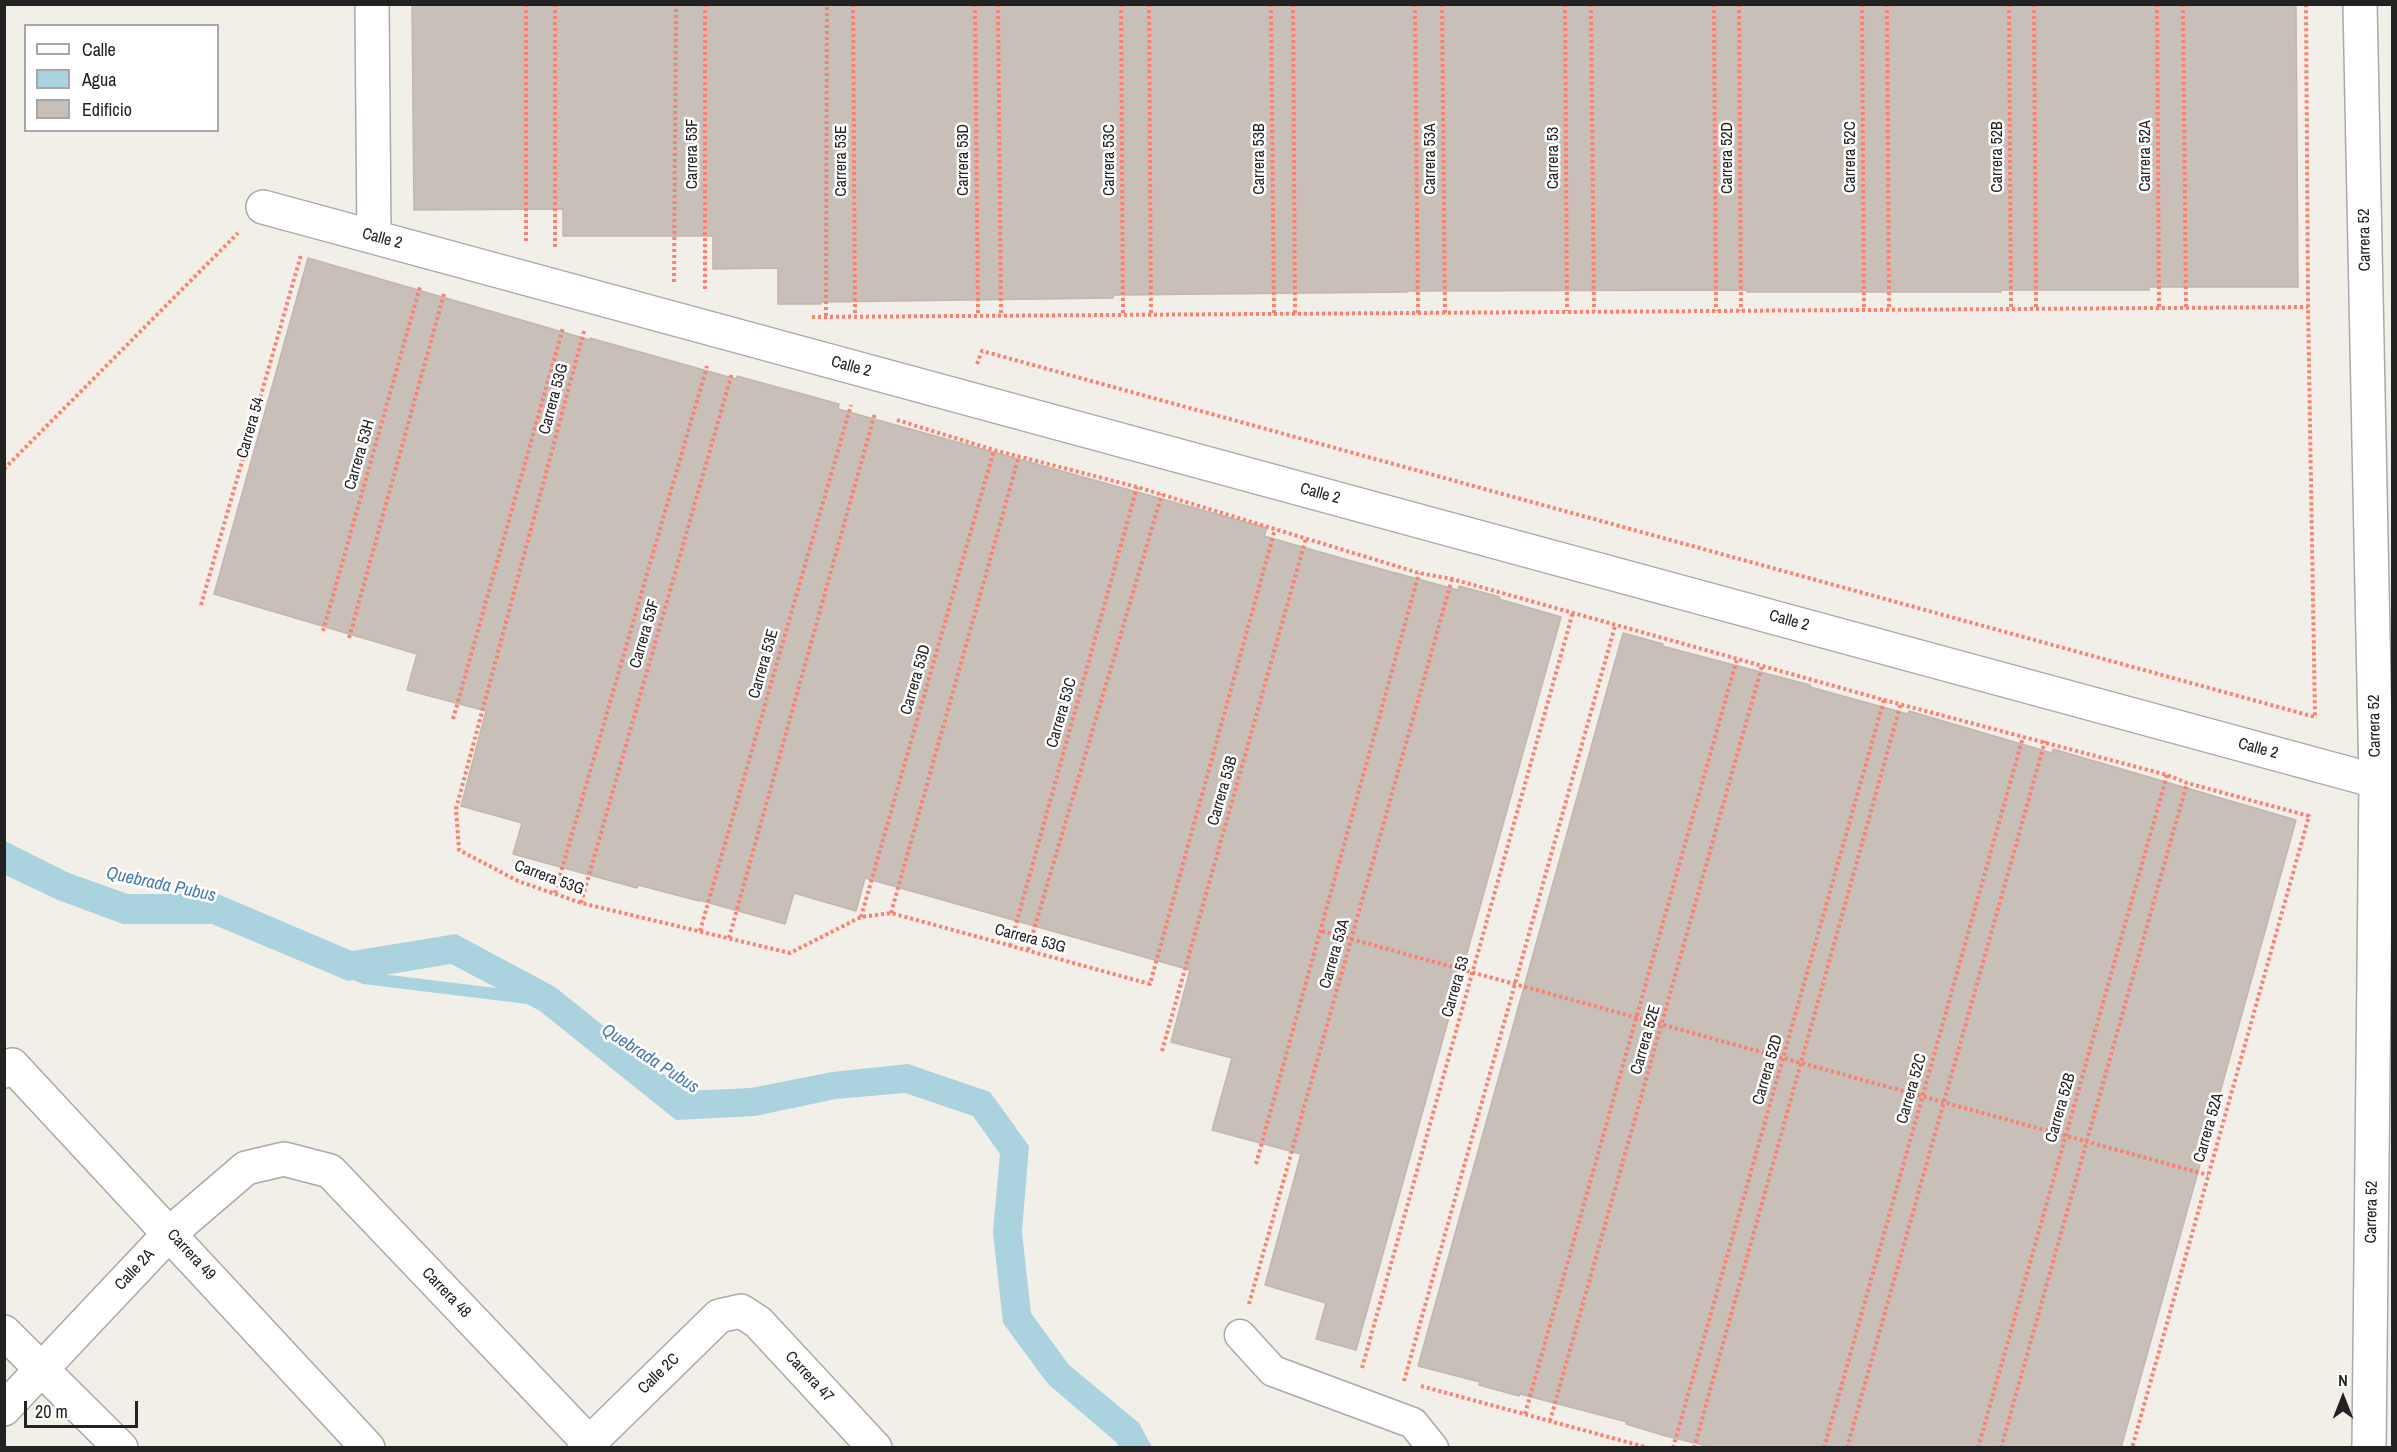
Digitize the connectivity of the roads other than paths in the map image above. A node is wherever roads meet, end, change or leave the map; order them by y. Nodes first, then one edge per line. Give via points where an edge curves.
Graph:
1 (372, 4) edge
2 (2360, 4) edge
3 (263, 207) road end
4 (374, 237) junction
5 (2376, 781) junction
6 (8, 1068) edge
7 (284, 1159) joint
8 (170, 1233) junction
9 (741, 1311) joint
10 (4, 1332) edge
11 (1240, 1335) road end
12 (42, 1369) junction
13 (4, 1409) edge
14 (589, 1446) edge
15 (121, 1448) edge
16 (368, 1448) edge
17 (874, 1448) edge
18 (1433, 1448) edge
19 (2369, 1448) edge

1 - 4 street
2 - 5 street, Carrera 52
3 - 4 street, Calle 2
4 - 5 street, Calle 2
5 - 19 street, Carrera 52
6 - 8 street, Carrera 49
7 - 8 street, Calle 2A via 246,1168
7 - 14 street, Carrera 48 via 330,1172
8 - 12 street, Calle 2A
8 - 16 street, Carrera 49
9 - 14 street, Calle 2C via 719,1316
9 - 17 street, Carrera 47 via 758,1322
10 - 12 street
11 - 18 street via 1273,1371 1413,1423
12 - 13 street, Calle 2A
12 - 15 street

